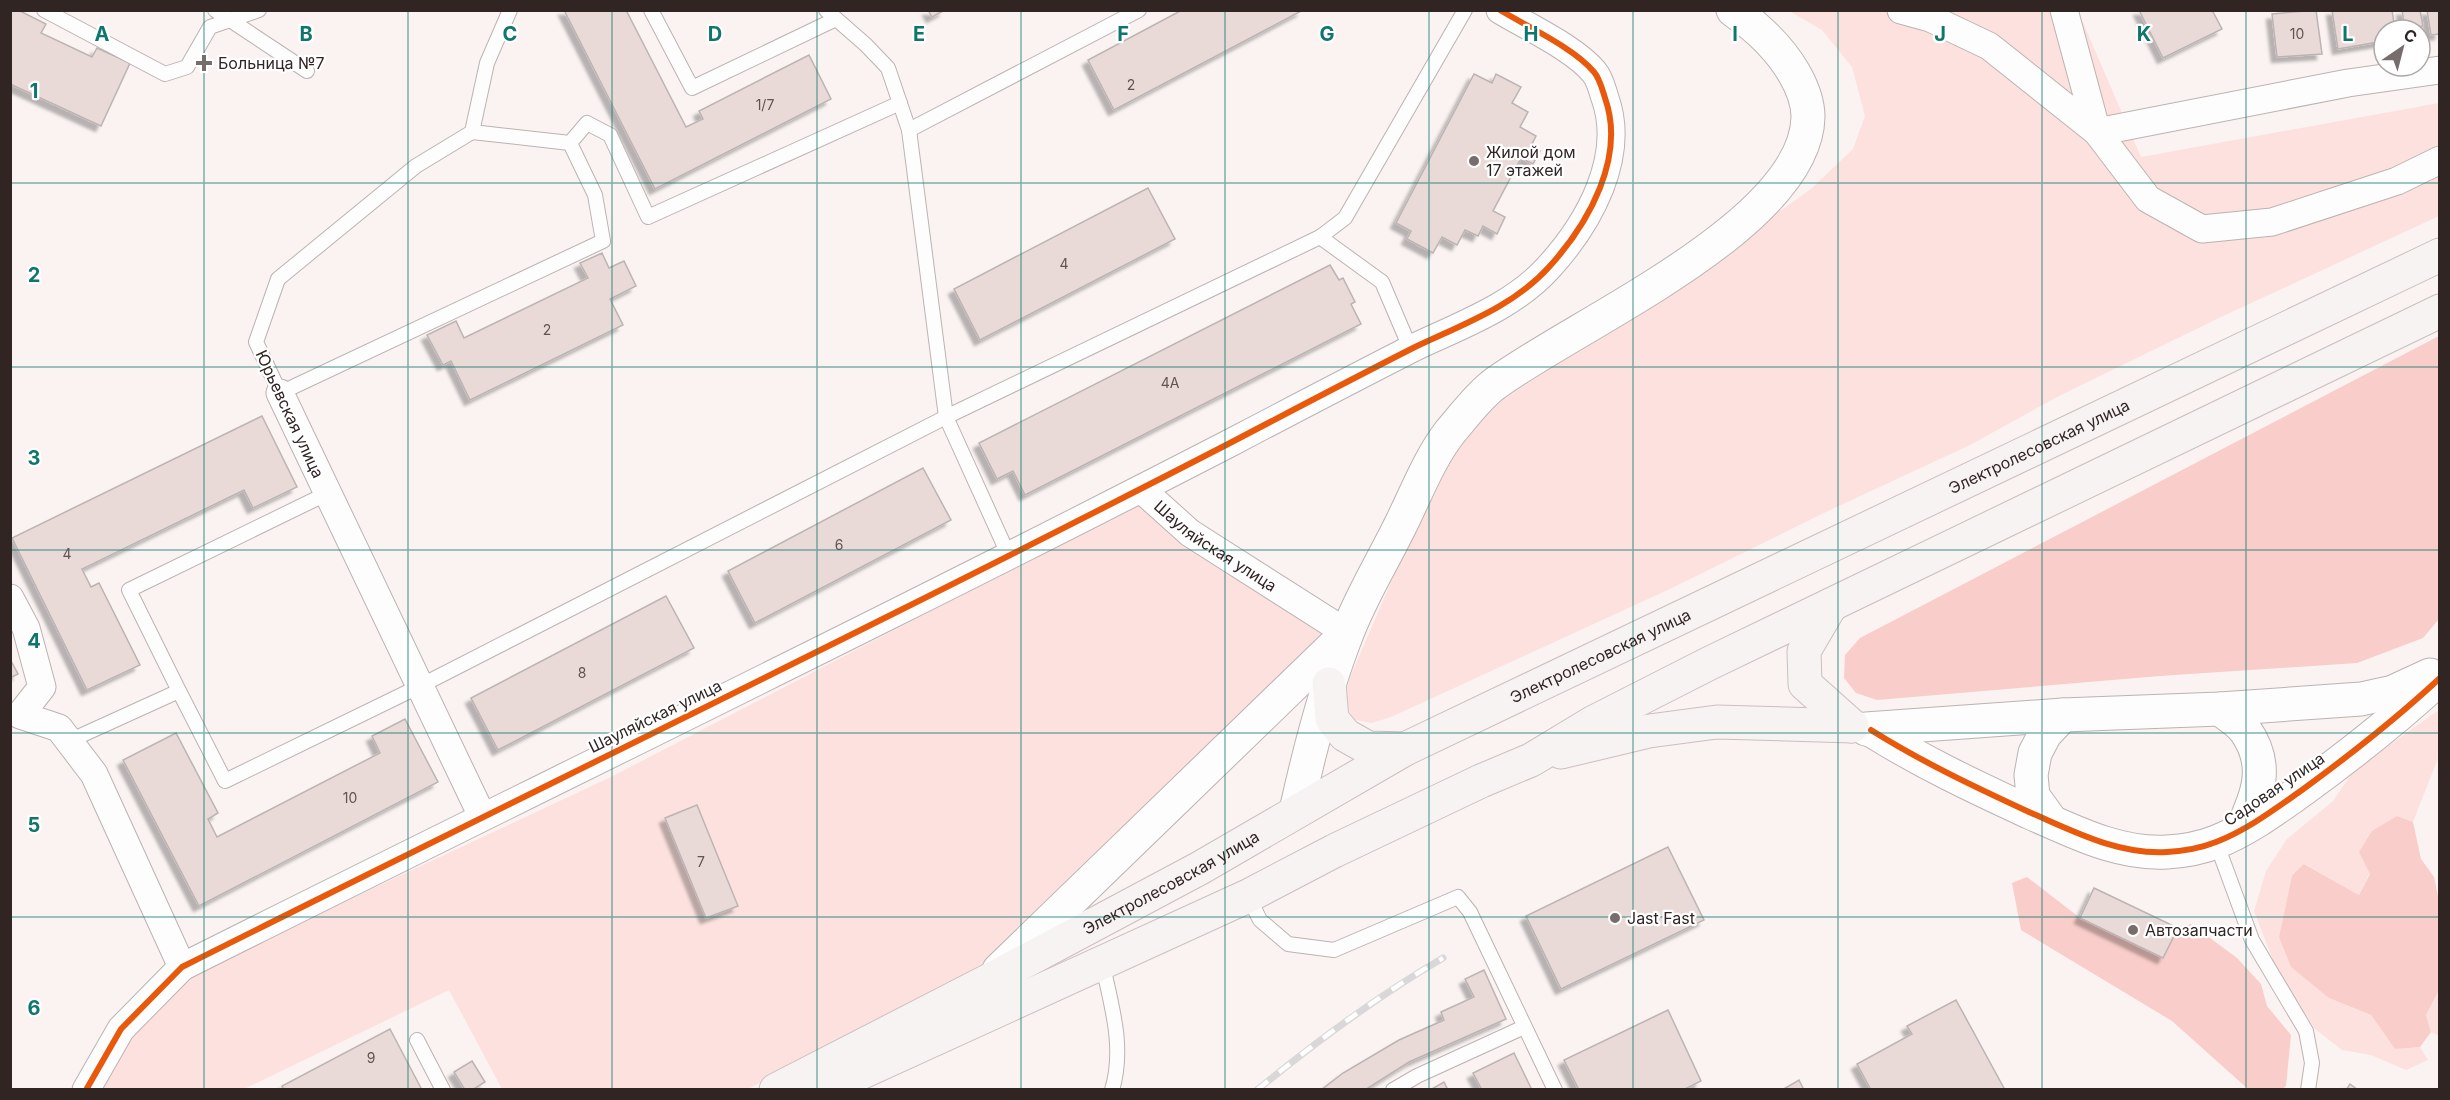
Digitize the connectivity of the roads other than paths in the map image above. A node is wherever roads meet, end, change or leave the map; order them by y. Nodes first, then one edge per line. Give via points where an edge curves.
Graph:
1 (44, 10) edge
2 (215, 10) edge
3 (259, 10) edge
4 (510, 10) edge
5 (651, 10) edge
6 (1139, 10) edge
7 (1465, 10) edge
8 (1500, 10) edge
9 (1732, 10) edge
10 (1900, 10) edge
11 (2064, 10) edge
12 (831, 15) edge
13 (230, 21) junction
14 (2439, 70) edge
15 (307, 71) dead end
16 (900, 102) junction
17 (909, 130) junction
18 (472, 132) junction
19 (2097, 132) junction
20 (570, 143) junction
21 (2439, 160) edge
22 (1320, 237) junction
23 (2439, 255) edge
24 (2439, 312) edge
25 (1411, 350) junction
26 (280, 393) junction
27 (946, 417) junction
28 (1141, 489) junction
29 (328, 493) junction
30 (1009, 556) junction
31 (10, 598) edge
32 (1831, 605) junction
33 (1347, 633) junction
34 (2439, 670) edge
35 (2439, 678) edge
36 (1329, 684) junction
37 (420, 686) junction
38 (179, 691) junction
39 (2220, 709) junction
40 (2063, 715) junction
41 (15, 717) edge
42 (1862, 728) junction
43 (69, 741) junction
44 (1405, 749) junction
45 (1530, 760) junction
46 (1296, 811) junction
47 (482, 816) junction
48 (2050, 821) junction
49 (2229, 836) junction
50 (1316, 860) junction
51 (1248, 897) junction
52 (1102, 962) junction
53 (182, 967) junction
54 (988, 981) junction
55 (1524, 1027) junction
56 (417, 1040) dead end
57 (86, 1089) edge
58 (443, 1089) edge
59 (776, 1089) edge
60 (823, 1089) edge
61 (1112, 1089) edge
62 (1393, 1089) edge
63 (1555, 1089) edge
64 (2308, 1089) edge

1 - 13 lane via 165,74 187,67 210,27
2 - 13 lane
3 - 13 lane
4 - 18 lane via 487,63
5 - 12 lane via 692,88
6 - 17 lane
7 - 22 lane via 1345,218
8 - 25 street via 1577,57 1597,75 1612,117 1610,160 1580,226 1550,266 1522,292 1491,311
9 - 33 main road via 1783,54 1801,86 1808,116 1802,146 1788,172 1729,233 1685,267 1491,387 1448,435
10 - 19 street via 1930,18 1989,46
11 - 19 street
12 - 16 lane via 888,68
13 - 15 lane
14 - 19 street via 2348,82
16 - 17 lane
16 - 20 lane via 648,217 610,135 587,123
17 - 27 lane
18 - 20 lane
18 - 26 lane, Юрьевская улица via 416,166 278,279 256,342
19 - 21 street via 2148,199 2202,229 2272,222 2397,181
20 - 26 lane via 595,195 603,241
22 - 25 lane via 1382,282
22 - 27 lane
23 - 44 main road, Электролесовская улица
24 - 32 main road
25 - 28 street
26 - 29 street, Юрьевская улица
27 - 30 lane
27 - 37 lane
28 - 30 street, Шауляйская улица
28 - 33 street, Шауляйская улица via 1190,533
29 - 37 street, Юрьевская улица
29 - 38 lane via 129,590
30 - 47 street, Шауляйская улица
31 - 41 street via 26,628 42,687
32 - 42 main road via 1804,651 1805,684
32 - 45 main road via 1594,722
33 - 36 main road
33 - 54 main road
34 - 39 main road via 2393,692 2361,699
35 - 49 main road, Садовая улица via 2325,773
36 - 44 main road via 1332,719 1345,735 1368,748
36 - 46 main road
37 - 38 lane via 225,781
37 - 47 street, Юрьевская улица
38 - 43 lane
39 - 40 main road
39 - 49 main road via 2244,729 2257,752 2260,775 2257,797
40 - 42 main road
40 - 48 main road via 2045,734 2035,753 2031,775 2033,796
41 - 43 street via 59,728
42 - 45 main road via 1717,722 1650,731
42 - 48 main road, Садовая улица
43 - 53 street via 94,774
44 - 46 main road, Электролесовская улица
45 - 50 main road
46 - 50 main road
46 - 54 main road, Электролесовская улица via 1209,863
47 - 53 street, Шауляйская улица
48 - 49 main road, Садовая улица via 2113,846 2146,853 2169,852
49 - 64 lane via 2252,940 2306,1031 2312,1063
50 - 51 main road
51 - 52 main road
51 - 55 lane via 1260,920 1288,944 1334,950 1458,897 1470,912
52 - 60 main road
52 - 61 lane via 1116,1026 1118,1059
53 - 57 street, Шауляйская улица via 121,1029
54 - 59 main road, Электролесовская улица
55 - 62 lane
55 - 63 lane
56 - 58 lane

